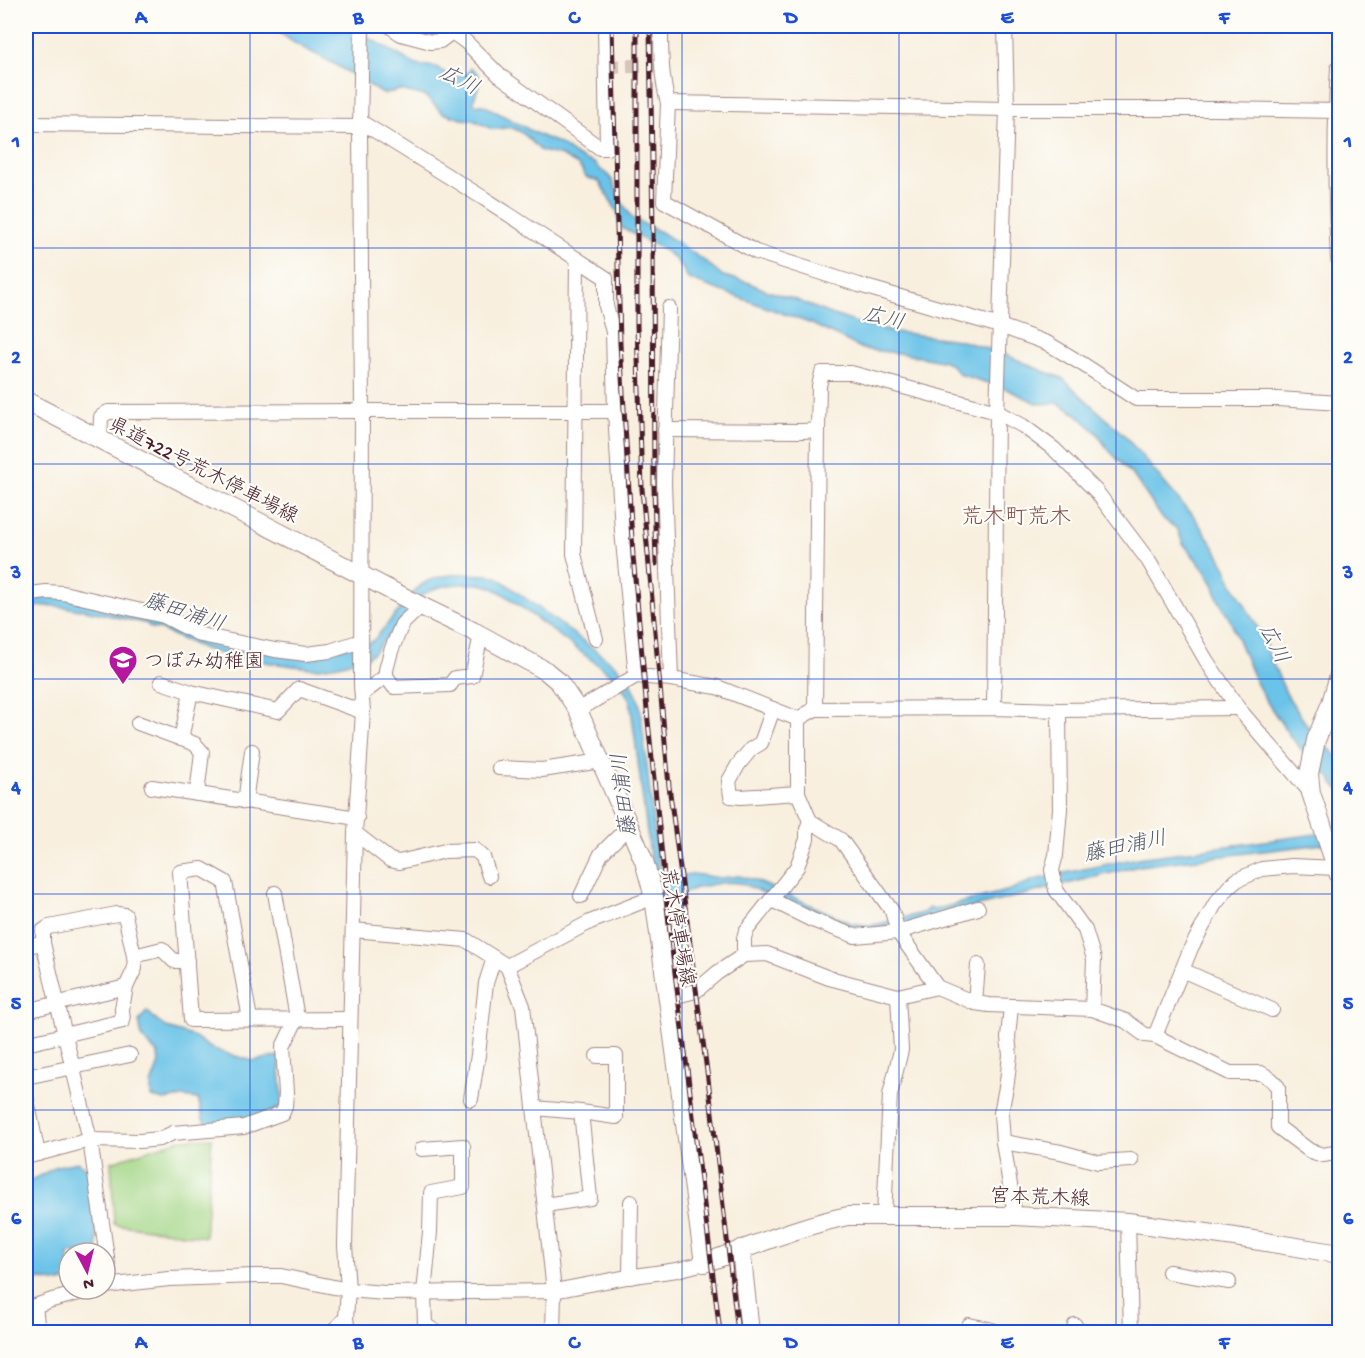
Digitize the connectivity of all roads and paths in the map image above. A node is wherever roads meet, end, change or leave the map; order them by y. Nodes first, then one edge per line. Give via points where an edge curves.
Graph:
1 (362, 26) edge
2 (390, 26) edge
3 (605, 26) edge
4 (661, 26) edge
5 (1005, 26) edge
6 (1340, 68) edge
7 (668, 103) junction
8 (1007, 109) junction
9 (1338, 111) edge
10 (360, 122) junction
11 (26, 124) edge
12 (1340, 259) edge
13 (578, 260) junction
14 (669, 308) dead end
15 (999, 332) junction
16 (26, 401) edge
17 (1340, 403) edge
18 (997, 408) junction
19 (362, 411) junction
20 (576, 411) junction
21 (615, 411) junction
22 (665, 430) junction
23 (818, 430) junction
24 (100, 441) junction
25 (362, 574) junction
26 (26, 596) edge
27 (421, 606) junction
28 (481, 635) junction
29 (596, 639) dead end
30 (361, 641) junction
31 (1340, 672) edge
32 (386, 676) junction
33 (636, 676) junction
34 (671, 679) junction
35 (161, 682) dead end
36 (191, 692) junction
37 (362, 694) junction
38 (1335, 697) edge
39 (994, 708) junction
40 (1238, 708) junction
41 (772, 709) junction
42 (815, 709) junction
43 (578, 710) junction
44 (1059, 710) junction
45 (363, 712) junction
46 (798, 719) junction
47 (138, 723) dead end
48 (181, 739) junction
49 (252, 751) dead end
50 (601, 761) junction
51 (499, 768) dead end
52 (152, 787) dead end
53 (798, 793) junction
54 (1311, 793) junction
55 (197, 794) junction
56 (245, 802) junction
57 (357, 818) junction
58 (810, 821) junction
59 (629, 826) junction
60 (355, 833) junction
61 (1338, 873) edge
62 (489, 876) dead end
63 (275, 893) dead end
64 (581, 896) dead end
65 (654, 897) junction
66 (772, 900) junction
67 (978, 908) dead end
68 (353, 930) junction
69 (898, 932) junction
70 (44, 943) junction
71 (26, 946) edge
72 (744, 955) junction
73 (134, 956) junction
74 (494, 957) junction
75 (187, 961) junction
76 (978, 965) dead end
77 (507, 966) junction
78 (1182, 970) junction
79 (126, 987) junction
80 (937, 987) junction
81 (898, 996) junction
82 (668, 998) junction
83 (59, 1003) junction
84 (975, 1003) junction
85 (1011, 1007) junction
86 (1092, 1009) junction
87 (1272, 1010) dead end
88 (26, 1011) edge
89 (297, 1018) junction
90 (250, 1019) junction
91 (350, 1019) junction
92 (66, 1034) junction
93 (1155, 1036) junction
94 (26, 1044) edge
95 (130, 1055) dead end
96 (597, 1056) dead end
97 (73, 1067) junction
98 (26, 1077) edge
99 (26, 1095) edge
100 (471, 1099) dead end
101 (534, 1108) junction
102 (581, 1112) junction
103 (90, 1140) junction
104 (1003, 1142) junction
105 (422, 1149) dead end
106 (1340, 1152) edge
107 (32, 1155) edge
108 (1131, 1160) dead end
109 (631, 1202) dead end
110 (544, 1205) junction
111 (884, 1215) junction
112 (1015, 1216) junction
113 (1128, 1222) junction
114 (102, 1241) edge
115 (741, 1249) junction
116 (1340, 1254) edge
117 (704, 1263) junction
118 (1169, 1272) dead end
119 (630, 1277) junction
120 (1229, 1282) dead end
121 (117, 1285) edge
122 (348, 1290) junction
123 (554, 1291) junction
124 (424, 1293) junction
125 (57, 1300) edge
126 (30, 1307) edge
127 (346, 1318) junction
128 (428, 1330) edge
129 (38, 1332) edge
130 (332, 1332) edge
131 (348, 1332) edge
132 (553, 1332) edge
133 (750, 1332) edge
134 (967, 1332) edge
135 (998, 1332) edge
136 (1131, 1332) edge

1 - 10 street
2 - 3 street via 401,34 431,42 452,32 499,75 600,148 607,148
4 - 7 street
5 - 8 street
6 - 9 main road
7 - 8 street
7 - 15 street via 664,201 756,252
8 - 9 street
8 - 15 street
9 - 12 main road
10 - 11 street
10 - 13 street
10 - 19 street
13 - 20 street
13 - 21 street via 606,278 606,306 613,332
14 - 22 street
15 - 17 street via 1047,343 1136,399
15 - 18 street
16 - 24 main road, 県道722号荒木停車場線
18 - 23 street via 851,373 822,373
18 - 39 street
18 - 40 street via 1054,449 1096,491 1148,560
19 - 20 street
19 - 24 street via 108,412 101,417
19 - 25 street
20 - 21 street
20 - 29 street via 574,554
21 - 33 street
22 - 23 street
22 - 34 street
23 - 42 street
24 - 25 main road, 県道722号荒木停車場線
25 - 27 main road, 荒木停車場線
25 - 30 street
26 - 30 street via 63,593 164,616 201,635 275,650 306,654
27 - 28 main road, 荒木停車場線
27 - 32 street via 402,624 390,651
28 - 32 street via 472,676 455,678 450,685 394,687
28 - 43 main road, 荒木停車場線 via 546,671 560,682
30 - 37 street
31 - 38 main road
32 - 37 street
33 - 34 street
33 - 43 street
34 - 41 street via 717,687
35 - 36 street
36 - 45 street via 278,711 299,689
36 - 48 street
37 - 45 street
38 - 54 main road via 1316,740
39 - 42 street
39 - 44 street
40 - 44 street
40 - 54 street
41 - 46 street
41 - 53 street via 760,743 751,749 729,781 731,796
42 - 46 street
43 - 50 main road, 荒木停車場線
44 - 86 street via 1060,809 1052,870 1056,890 1084,930 1094,959
45 - 57 street
46 - 53 street
47 - 48 street
48 - 55 street via 195,744 202,752
49 - 56 street
50 - 51 street via 542,770
50 - 59 main road, 荒木停車場線
52 - 55 street
53 - 58 street
54 - 61 main road
55 - 56 street
56 - 57 street
57 - 60 street
58 - 66 street via 797,867
58 - 69 street via 841,840 892,911
59 - 64 street via 601,854
59 - 65 main road, 荒木停車場線
60 - 62 street via 390,860 399,862 445,851 475,850 483,857
60 - 68 street
61 - 78 street via 1292,866 1262,869 1237,880 1215,904
63 - 89 street
65 - 77 street via 590,922
65 - 82 main road, 荒木停車場線
66 - 69 street via 855,936
66 - 72 street via 746,931
67 - 69 street
68 - 74 street via 466,940
68 - 91 street
69 - 80 street
70 - 71 street
70 - 73 street via 44,931 49,927 125,915
70 - 83 street
72 - 81 street via 767,954 829,978
72 - 82 street via 696,991
73 - 75 street via 162,949 174,961
73 - 79 street via 135,968
74 - 77 street
74 - 100 street via 486,983
75 - 90 street via 191,1020
75 - 90 street via 180,872 202,869 225,882
76 - 84 street
77 - 101 street via 523,1006
78 - 87 street
78 - 93 street
79 - 83 street
79 - 92 street via 123,1021
80 - 81 street
80 - 84 street
81 - 111 street via 901,1050 890,1095
82 - 117 main road, 荒木停車場線
83 - 88 street
83 - 92 street
84 - 85 street
85 - 86 street
85 - 104 street via 1010,1055 1001,1113
86 - 93 street via 1126,1021 1145,1035
89 - 90 street
89 - 91 street
89 - 103 street via 283,1047 286,1100 282,1113 244,1127 173,1133 160,1139
91 - 122 street via 345,1245
92 - 94 street
92 - 97 street
93 - 106 street via 1230,1073 1261,1072 1278,1087 1278,1127 1310,1151 1323,1155
95 - 97 street
96 - 102 street via 616,1056 615,1117
97 - 98 street
97 - 103 street
99 - 107 street
101 - 102 street
101 - 110 street
102 - 110 street via 590,1198
103 - 107 street
103 - 114 street
104 - 108 street via 1098,1162
104 - 112 street
105 - 124 street via 464,1146 463,1187 431,1193
109 - 119 street
110 - 123 street
111 - 112 main road, 宮本荒木線
111 - 115 main road, 宮本荒木線 via 825,1221
112 - 113 main road, 宮本荒木線
113 - 116 main road, 宮本荒木線
113 - 136 street
115 - 117 main road
115 - 133 main road
117 - 119 street
118 - 120 street
119 - 123 street
121 - 122 street via 170,1279 281,1276
122 - 124 street
122 - 127 street
123 - 124 street
123 - 132 street
124 - 128 street
125 - 126 street
126 - 129 street
127 - 130 street
127 - 131 street
134 - 135 street via 969,1325

